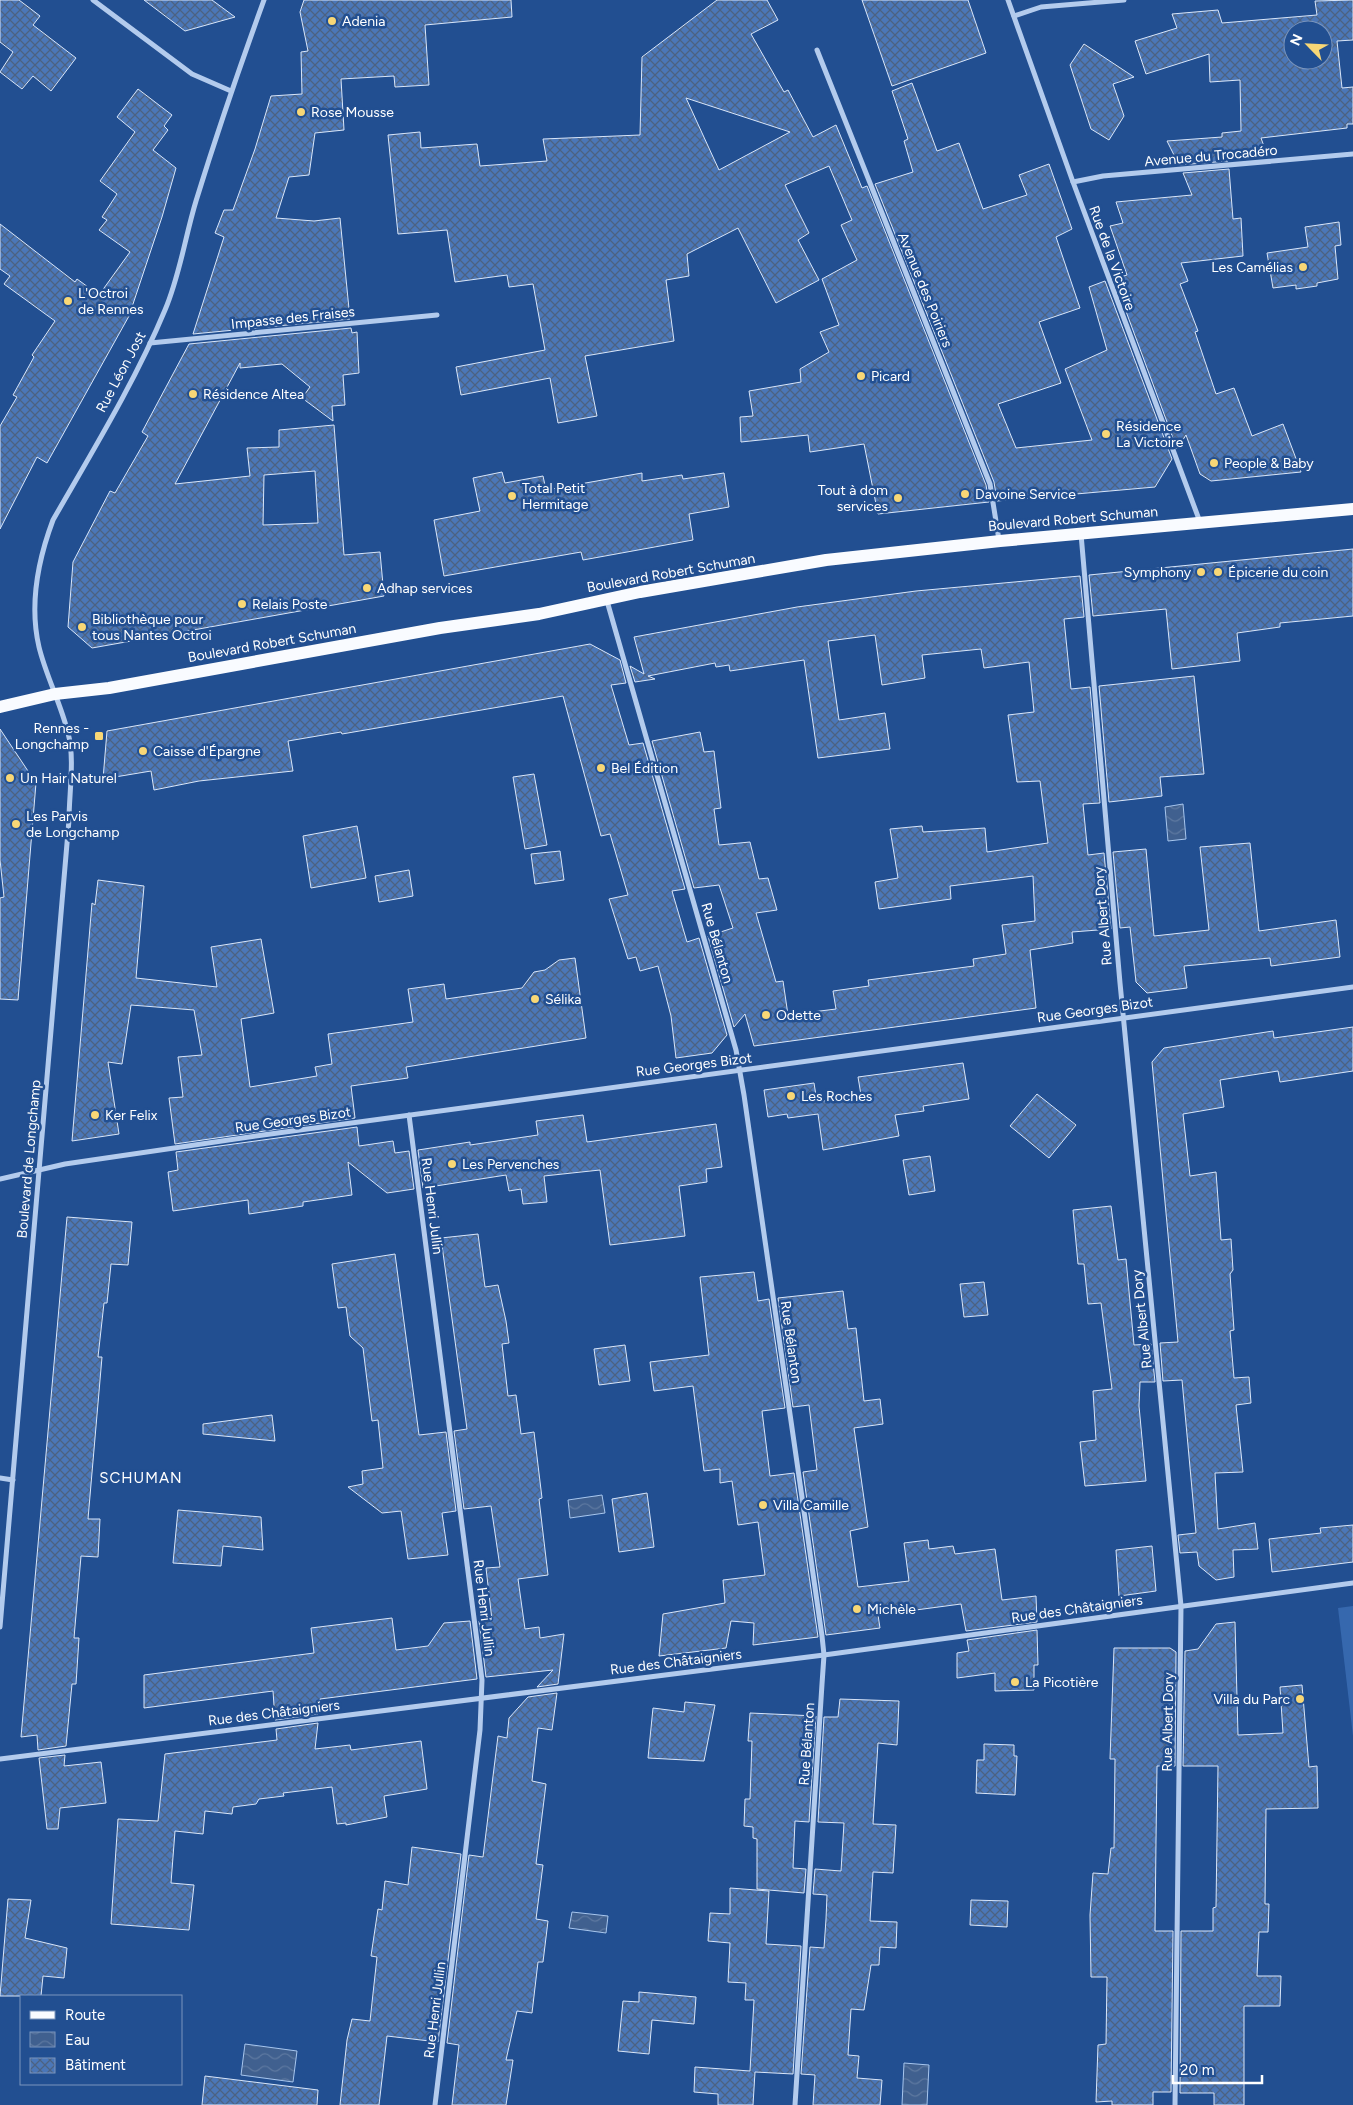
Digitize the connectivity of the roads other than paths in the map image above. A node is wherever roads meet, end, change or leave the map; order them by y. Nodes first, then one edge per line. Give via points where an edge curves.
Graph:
1 (93, 0) edge
2 (264, 0) edge
3 (1008, 0) edge
4 (1124, 0) edge
5 (1014, 16) junction
6 (817, 50) dead end
7 (231, 91) junction
8 (1353, 154) edge
9 (1072, 182) junction
10 (437, 315) dead end
11 (150, 343) junction
12 (1353, 509) edge
13 (1200, 522) junction
14 (1081, 533) junction
15 (1000, 541) junction
16 (606, 599) junction
17 (55, 694) junction
18 (0, 707) edge
19 (1353, 987) edge
20 (1124, 1018) junction
21 (739, 1070) junction
22 (409, 1115) junction
23 (39, 1170) junction
24 (0, 1179) edge
25 (0, 1478) edge
26 (13, 1480) junction
27 (1353, 1582) edge
28 (1181, 1606) junction
29 (0, 1627) edge
30 (824, 1655) junction
31 (482, 1698) junction
32 (0, 1759) edge
33 (435, 2105) edge
34 (795, 2105) edge
35 (1175, 2105) edge

1 - 7 street via 192,74
2 - 7 street, Rue Léon Jost
3 - 5 street, Rue de la Victoire
4 - 5 street via 1041,7
5 - 9 street, Rue de la Victoire
6 - 15 street, Avenue des Poiriers via 990,484
7 - 11 street, Rue Léon Jost via 196,201 174,285
8 - 9 street, Avenue du Trocadéro via 1103,176
9 - 13 street, Rue de la Victoire
10 - 11 street, Impasse des Fraises
11 - 17 street, Rue Léon Jost via 54,520 42,549 35,612 39,645
12 - 13 main road, Boulevard Robert Schuman
13 - 14 main road, Boulevard Robert Schuman
14 - 15 main road, Boulevard Robert Schuman
14 - 20 street, Rue Albert Dory
15 - 16 main road, Boulevard Robert Schuman via 826,560
16 - 17 main road, Boulevard Robert Schuman via 539,614 440,628 109,688
16 - 21 street, Rue Bélanton via 736,1050
17 - 18 main road, Boulevard Robert Schuman
17 - 23 street, Boulevard de Longchamp via 70,745 69,820
19 - 20 street, Rue Georges Bizot
20 - 21 street, Rue Georges Bizot
20 - 28 street, Rue Albert Dory
21 - 22 street, Rue Georges Bizot
21 - 30 street, Rue Bélanton
22 - 23 street, Rue Georges Bizot
22 - 31 street, Rue Henri Jullin
23 - 24 street, Rue Georges Bizot
23 - 26 street, Boulevard de Longchamp
25 - 26 street
26 - 29 street, Boulevard de Longchamp
27 - 28 street, Rue des Châtaigniers
28 - 30 street, Rue des Châtaigniers
28 - 35 street, Rue Albert Dory
30 - 31 street, Rue des Châtaigniers
30 - 34 street, Rue Bélanton
31 - 32 street, Rue des Châtaigniers
31 - 33 street, Rue Henri Jullin

